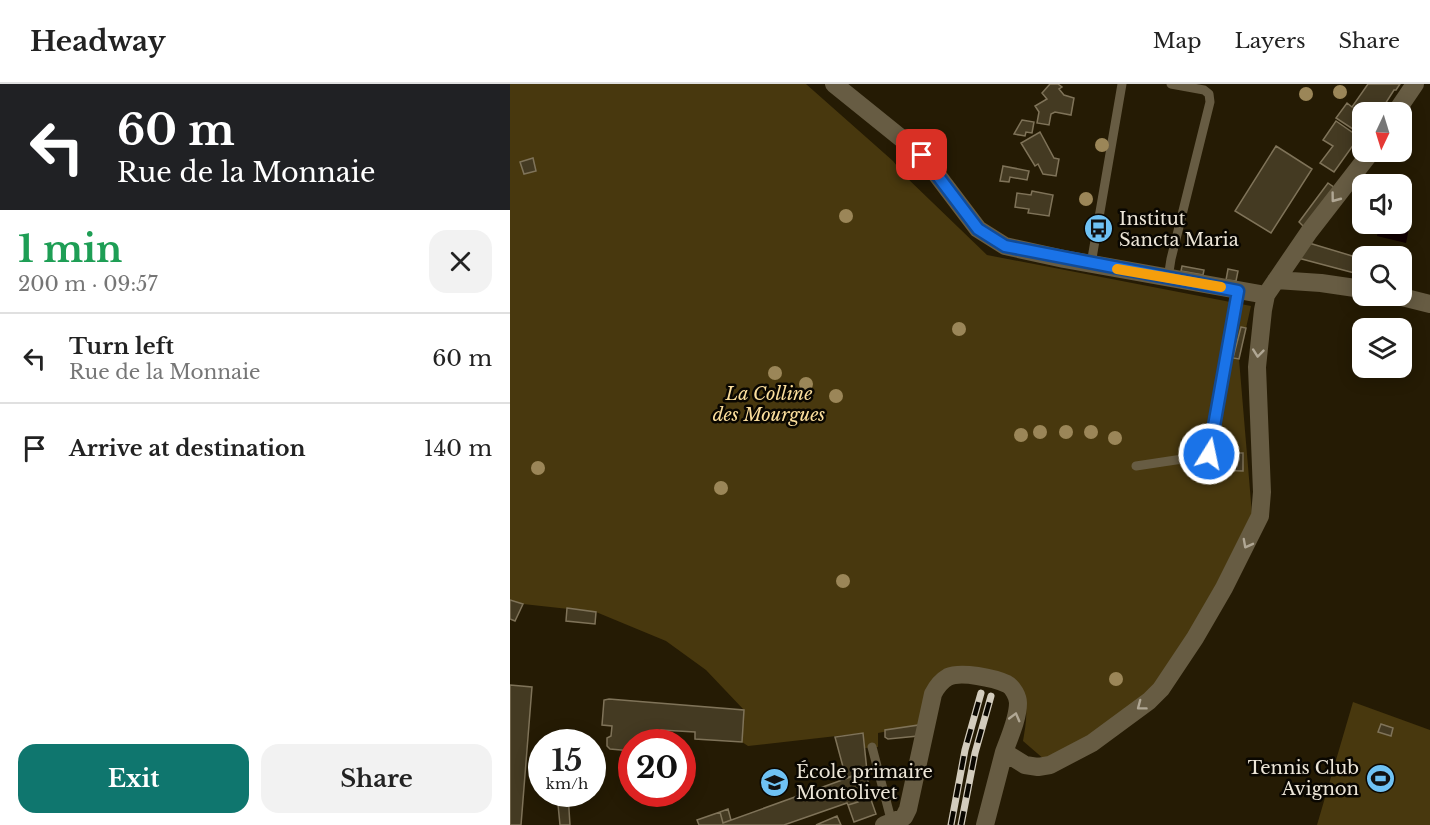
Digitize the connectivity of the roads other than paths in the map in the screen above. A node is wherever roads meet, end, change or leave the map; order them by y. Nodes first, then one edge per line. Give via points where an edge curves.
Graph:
1 (834, 84) edge
2 (1122, 84) edge
3 (1170, 84) edge
4 (1415, 84) edge
5 (1403, 102) edge
6 (1363, 162) edge
7 (1091, 264) junction
8 (1168, 278) junction
9 (1271, 288) junction
10 (1352, 288) edge
11 (1238, 291) junction
12 (1412, 300) edge
13 (1430, 304) edge
14 (1136, 466) dead end
15 (872, 747) dead end
16 (1004, 752) junction
17 (888, 824) edge
18 (985, 825) edge

1 - 7 street via 922,155 978,229 991,239 1005,246
2 - 7 lane
3 - 8 lane via 1204,90 1210,102
4 - 5 street
6 -> 9 street
7 - 8 street
8 - 11 street
9 - 10 street via 1321,283
9 - 11 street
9 -> 16 street via 1263,310 1257,367 1260,516 1219,598 1161,689 1092,743 1050,765 1038,767 1025,765
11 - 14 lane via 1209,454
12 - 13 street
15 - 17 lane
16 -> 17 street via 1017,714 1014,692 1008,685 980,677 948,677 933,694 908,809 904,817
16 - 18 street

